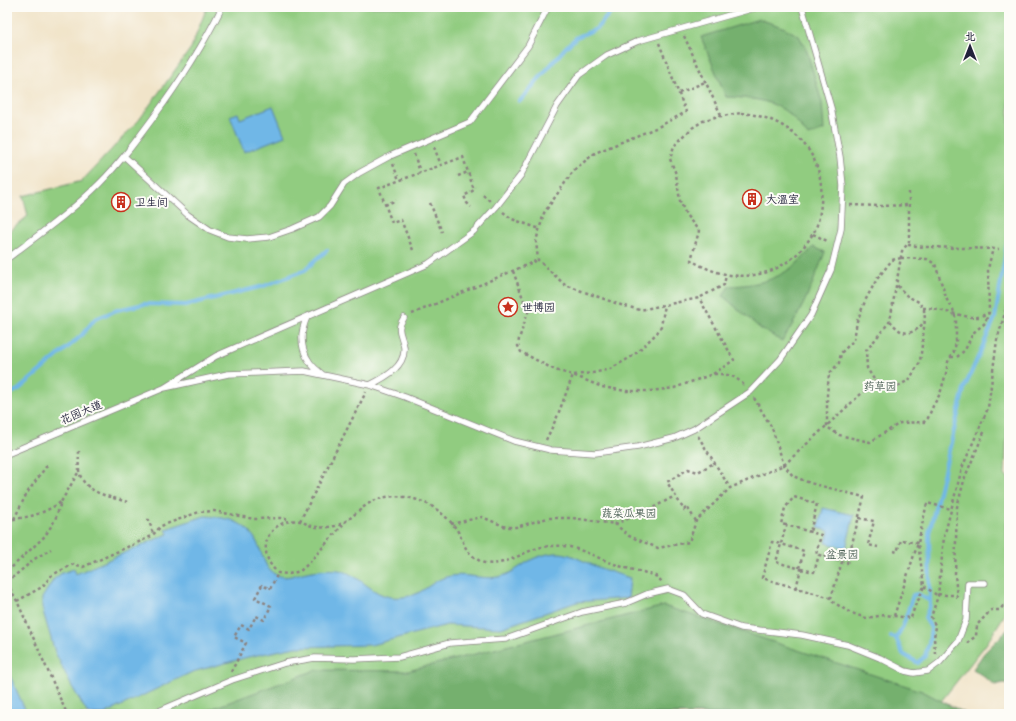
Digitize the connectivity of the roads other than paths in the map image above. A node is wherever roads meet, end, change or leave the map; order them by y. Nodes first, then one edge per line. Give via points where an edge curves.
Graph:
1 (222, 7) edge
2 (548, 7) edge
3 (758, 7) edge
4 (802, 7) edge
5 (124, 156) junction
6 (7, 259) edge
7 (307, 317) junction
8 (404, 318) road end
9 (324, 376) junction
10 (370, 385) junction
11 (164, 388) junction
12 (7, 454) edge
13 (985, 583) dead end
14 (152, 714) edge

1 - 5 lane via 176,87
2 - 5 lane via 528,46 470,122 390,156 359,173 344,184 330,206 319,217 292,229 269,237 247,239 228,237 210,230 188,215
3 - 7 lane via 656,35 608,55 579,75 557,106 520,175 474,231 428,264
4 - 10 lane via 831,108 840,157 843,186 841,229 831,270 811,315 780,360 750,392 694,429 674,438 638,447 595,453 551,450 514,441
5 - 6 lane via 99,184 46,230
7 - 9 lane via 302,331 304,353 312,366
7 - 11 lane via 216,356
8 - 10 lane via 399,324 403,356 388,376
9 - 10 lane
9 - 11 lane via 304,371 228,374
11 - 12 lane, 花园大道
13 - 14 lane via 968,583 966,620 954,646 928,671 905,671 848,645 802,635 741,628 702,614 684,595 668,590 647,594 626,603 582,612 506,639 450,643 399,657 315,658 285,663 232,680

